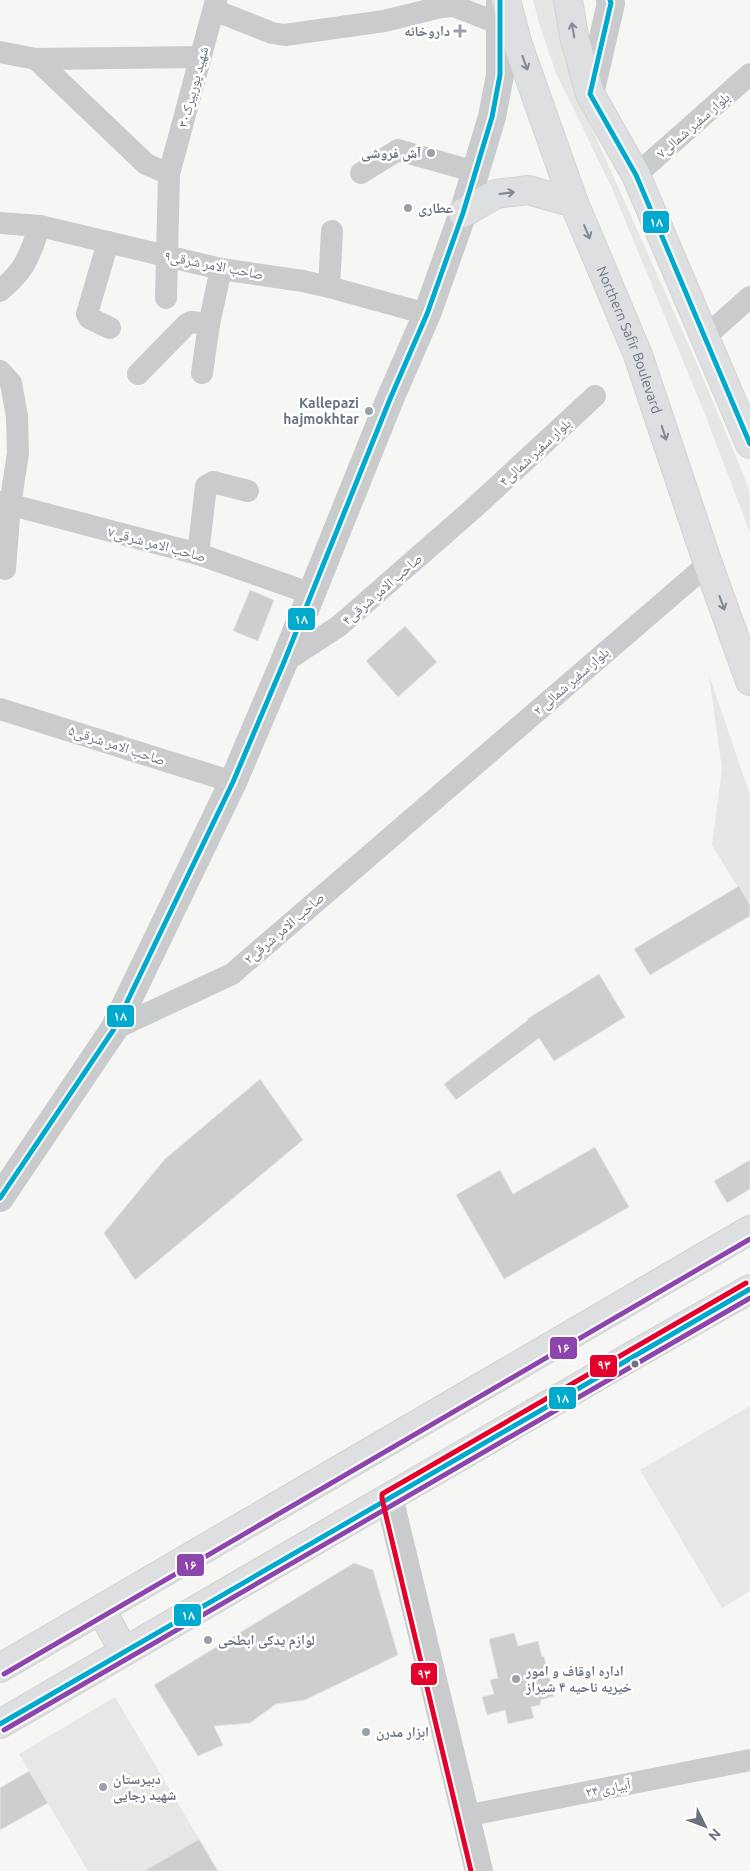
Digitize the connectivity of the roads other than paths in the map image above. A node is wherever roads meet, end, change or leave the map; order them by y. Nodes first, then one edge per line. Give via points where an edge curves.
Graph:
1 (568, 0) edge
2 (610, 0) edge
3 (215, 5) edge
4 (502, 8) edge
5 (0, 52) edge
6 (200, 57) junction
7 (36, 59) junction
8 (750, 74) edge
9 (590, 94) junction
10 (476, 172) junction
11 (360, 173) dead end
12 (169, 174) junction
13 (636, 175) junction
14 (574, 203) junction
15 (463, 213) junction
16 (0, 223) edge
17 (40, 226) junction
18 (332, 231) dead end
19 (108, 242) junction
20 (168, 256) junction
21 (221, 269) junction
22 (329, 287) junction
23 (0, 290) edge
24 (750, 297) edge
25 (166, 298) dead end
26 (427, 314) junction
27 (209, 324) junction
28 (110, 328) dead end
29 (705, 337) junction
30 (0, 371) edge
31 (202, 373) dead end
32 (138, 374) dead end
33 (595, 396) dead end
34 (750, 444) edge
35 (248, 491) dead end
36 (5, 504) edge
37 (474, 508) joint
38 (198, 554) junction
39 (708, 564) junction
40 (5, 569) dead end
41 (312, 594) junction
42 (284, 662) junction
43 (750, 681) edge
44 (0, 708) edge
45 (233, 782) junction
46 (435, 798) joint
47 (114, 1029) junction
48 (0, 1198) edge
49 (750, 1230) edge
50 (750, 1289) edge
51 (750, 1302) edge
52 (718, 1306) junction
53 (389, 1497) junction
54 (100, 1610) junction
55 (124, 1651) junction
56 (0, 1668) edge
57 (0, 1724) edge
58 (750, 1760) edge
59 (466, 1816) junction
60 (474, 1868) edge

9 -> 1 main road
2 - 9 street
3 - 4 street via 285,35 384,21 441,7
3 - 6 street, شهید پوربیرک۳۰
4 - 10 street via 500,75
4 -> 14 main road, Northern Safir Boulevard
5 - 7 street
6 - 7 street
6 - 12 street, شهید پوربیرک۳۰
7 - 12 street via 146,164
8 - 13 street, بلوار سفیر شمالی۷
9 - 13 main road
10 - 11 street via 398,150
10 - 15 street
12 - 20 street, شهید پوربیرک۳۰
13 - 29 main road
15 -> 14 main road via 496,194 528,190
14 -> 39 main road, Northern Safir Boulevard via 638,355
15 - 26 street
16 - 17 street, صاحب الامر شرقی۹
17 - 19 street, صاحب الامر شرقی۹
17 - 23 street via 27,263 16,278
18 - 22 street
19 - 20 street, صاحب الامر شرقی۹
19 - 28 street via 87,314
20 - 21 street, صاحب الامر شرقی۹
20 - 25 street, شهید پوربیرک۳۰
21 - 22 street, صاحب الامر شرقی۹
21 - 27 street
22 - 26 street, صاحب الامر شرقی۹
24 - 29 street
26 - 41 street
27 - 31 street
27 - 32 street via 187,324
29 - 34 main road
30 - 36 street via 11,383 17,417 18,453
33 - 37 street, بلوار سفیر شمالی۴
35 - 38 street via 212,482 206,486
36 - 38 street, صاحب الامر شرقی۷
36 - 40 street
37 - 42 street, صاحب الامر شرقی۴ via 340,626
38 - 41 street, صاحب الامر شرقی۷
39 -> 43 main road, Northern Safir Boulevard
39 - 46 street, بلوار سفیر شمالی ۲
41 - 42 street
42 - 45 street
44 - 45 street, صاحب الامر شرقی۵
45 - 47 street
46 - 47 street, ۲صاحب الامر شرقی via 232,974
47 - 48 street
49 - 54 main road
50 - 52 main road
51 - 52 main road
52 - 53 main road
53 - 55 main road
53 - 59 street
54 - 55 main road
54 - 56 main road
55 - 57 main road
58 - 59 street, آبیاری ۲۴
59 - 60 street

